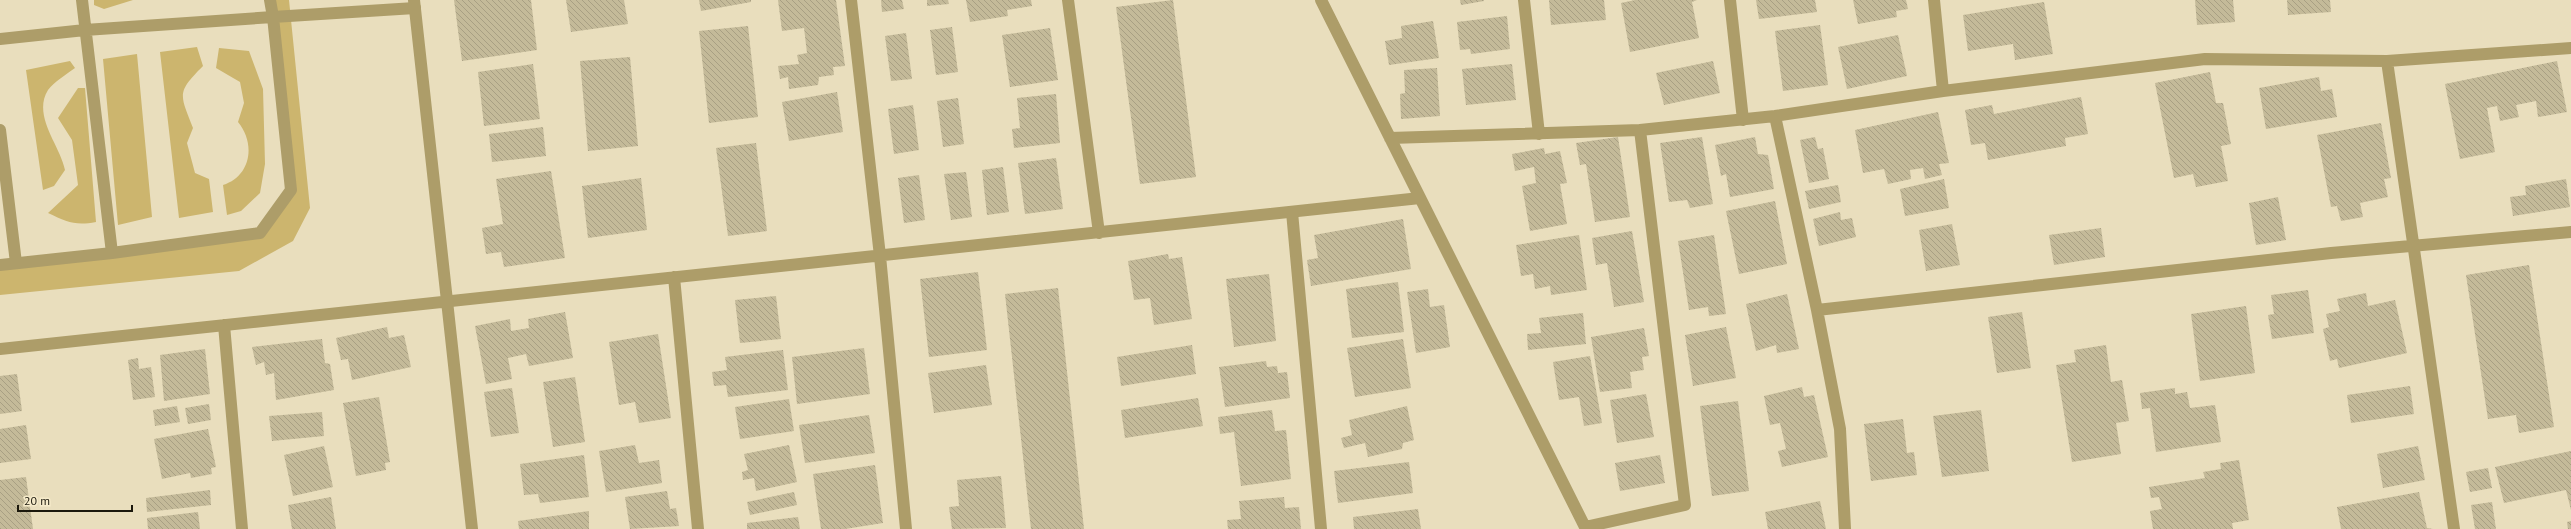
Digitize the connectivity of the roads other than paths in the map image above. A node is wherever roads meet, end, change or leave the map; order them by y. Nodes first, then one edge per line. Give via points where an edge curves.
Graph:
1 (82, 0) edge
2 (270, 0) edge
3 (851, 0) edge
4 (1068, 0) edge
5 (1321, 0) edge
6 (1524, 0) edge
7 (1730, 0) edge
8 (1934, 0) edge
9 (415, 4) edge
10 (273, 17) junction
11 (85, 30) junction
12 (0, 39) edge
13 (2571, 48) edge
14 (2387, 61) junction
15 (1943, 91) junction
16 (1775, 116) junction
17 (1743, 120) junction
18 (0, 130) edge
19 (1640, 130) junction
20 (1539, 134) junction
21 (1390, 138) junction
22 (1420, 198) junction
23 (1292, 212) junction
24 (2571, 232) edge
25 (1099, 233) junction
26 (2414, 247) junction
27 (112, 254) junction
28 (880, 256) junction
29 (16, 263) junction
30 (0, 265) edge
31 (674, 277) junction
32 (447, 300) junction
33 (1817, 310) junction
34 (224, 326) junction
35 (0, 349) edge
36 (1586, 528) edge
37 (242, 529) edge
38 (472, 529) edge
39 (698, 529) edge
40 (906, 529) edge
41 (1321, 529) edge
42 (1845, 529) edge
43 (2454, 529) edge

1 - 11 street
2 - 10 street
3 - 28 street
4 - 25 street
5 - 21 street
6 - 20 street
7 - 17 street
8 - 15 street
9 - 10 street
9 - 32 street
10 - 11 street
10 - 27 street via 292,190 260,233
11 - 12 street
11 - 27 street
13 - 14 street
14 - 15 street via 2205,59
14 - 26 street
15 - 16 street
16 - 17 street
16 - 33 street
17 - 19 street
18 - 29 street
19 - 20 street
19 - 36 street via 1685,504
20 - 21 street
21 - 22 street
22 - 23 street
22 - 36 street
23 - 25 street
23 - 41 street
24 - 26 street
25 - 28 street
26 - 33 street via 2331,253
26 - 43 street
27 - 29 street
28 - 31 street
28 - 40 street
29 - 30 street
31 - 32 street
31 - 39 street
32 - 34 street
32 - 38 street
33 - 42 street via 1840,429
34 - 35 street
34 - 37 street

